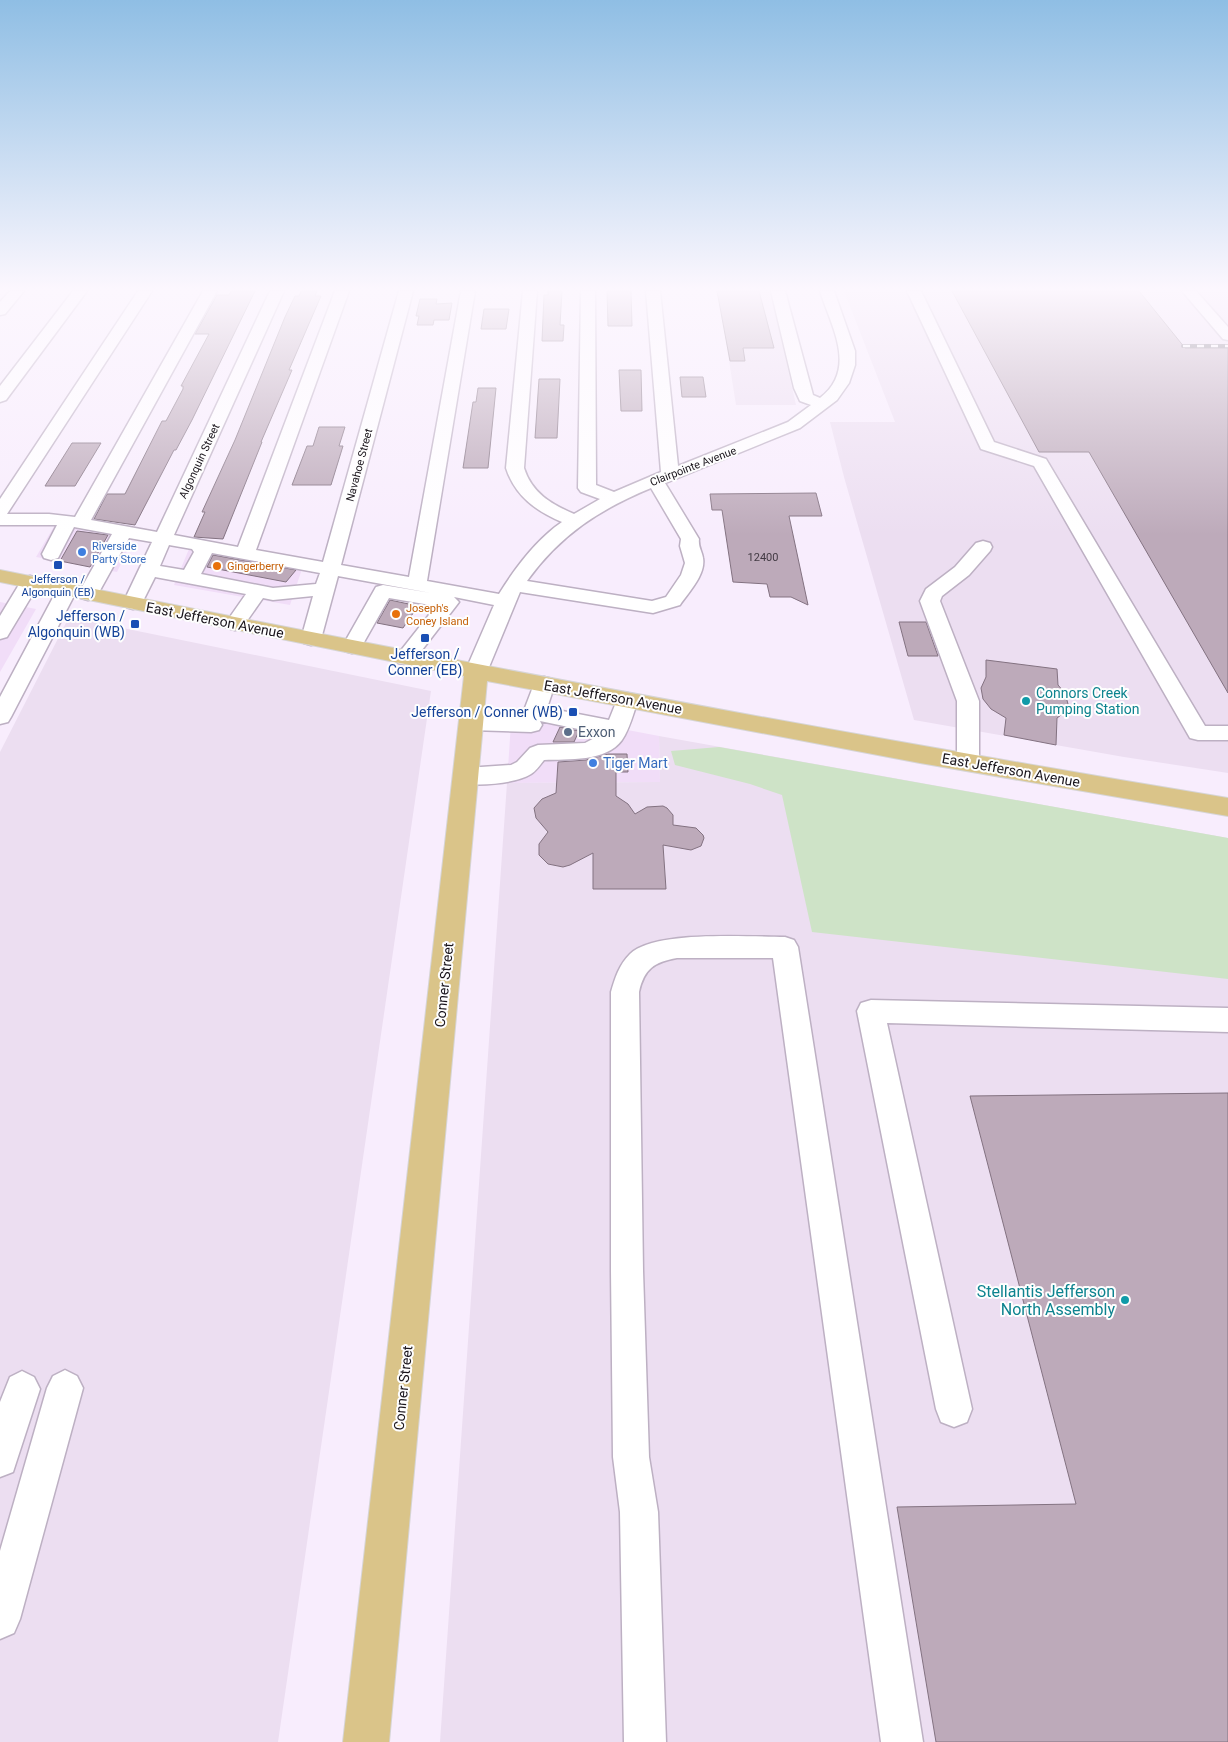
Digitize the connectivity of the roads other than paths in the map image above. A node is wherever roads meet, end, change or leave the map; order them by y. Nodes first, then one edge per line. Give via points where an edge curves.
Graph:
1 (19, 372) edge
2 (92, 372) edge
3 (162, 372) edge
4 (240, 372) edge
5 (312, 372) edge
6 (384, 372) edge
7 (454, 372) edge
8 (523, 372) edge
9 (587, 372) edge
10 (657, 372) edge
11 (798, 372) edge
12 (845, 372) edge
13 (953, 372) edge
14 (0, 397) edge
15 (817, 409) junction
16 (663, 477) junction
17 (614, 498) junction
18 (1, 510) edge
19 (576, 521) junction
20 (74, 522) junction
21 (123, 531) junction
22 (163, 539) junction
23 (200, 546) junction
24 (982, 547) dead end
25 (50, 554) dead end
26 (245, 554) junction
27 (149, 570) junction
28 (331, 570) junction
29 (0, 576) edge
30 (190, 577) junction
31 (30, 582) junction
32 (417, 585) junction
33 (325, 589) junction
34 (258, 591) junction
35 (77, 592) junction
36 (510, 593) junction
37 (134, 603) junction
38 (236, 624) junction
39 (0, 633) edge
40 (311, 639) junction
41 (352, 647) junction
42 (405, 658) junction
43 (476, 672) junction
44 (544, 684) junction
45 (627, 700) junction
46 (0, 716) edge
47 (533, 719) junction
48 (471, 722) junction
49 (616, 729) junction
50 (1228, 734) edge
51 (968, 762) junction
52 (525, 768) junction
53 (466, 776) junction
54 (1228, 807) edge
55 (1228, 1020) edge
56 (65, 1388) dead end
57 (22, 1389) dead end
58 (954, 1409) dead end
59 (0, 1459) edge
60 (0, 1619) edge
61 (366, 1742) edge
62 (646, 1742) edge
63 (902, 1742) edge

1 - 14 street
2 - 18 street
3 - 20 street
4 - 22 street, Algonquin Street
5 - 26 street
6 - 28 street, Navahoe Street
7 - 32 street
8 - 19 street via 515,468 517,479 528,494 556,513
9 - 17 street via 586,488
10 - 16 street
11 - 15 street via 806,398
12 - 15 street, Clairpointe Avenue via 841,384
13 - 50 street via 987,445 1040,463 1198,733
15 - 16 street, Clairpointe Avenue via 794,426
16 - 17 street, Clairpointe Avenue
16 - 36 street via 690,539 688,545 694,560 691,572 673,601 653,606
17 - 19 street, Clairpointe Avenue
18 - 20 street
19 - 36 street, Conner Street via 532,560
20 - 21 street
20 - 25 street
21 - 22 street
21 - 35 street
22 - 23 street
22 - 27 street, Algonquin Street
23 - 26 street
23 - 30 street via 203,552
24 - 51 street via 962,571 933,593 930,601 968,701
26 - 28 street
27 - 30 street
27 - 37 street, Algonquin Street
28 - 32 street
28 - 33 street, Navahoe Street
29 - 31 main road, East Jefferson Avenue
30 - 34 street
31 - 35 main road, East Jefferson Avenue
31 - 39 street
32 - 36 street
33 - 34 street via 273,594
33 - 40 street, Navahoe Street
34 - 38 street
35 - 37 main road, East Jefferson Avenue
35 - 46 street
36 - 43 street, Conner Street
37 - 38 main road, East Jefferson Avenue
38 - 40 main road, East Jefferson Avenue
40 - 41 main road, East Jefferson Avenue
41 - 42 main road, East Jefferson Avenue
41 - 42 street via 383,591 449,602
42 - 43 main road, East Jefferson Avenue
43 - 44 main road, East Jefferson Avenue
43 - 48 main road, Conner Street
44 - 45 main road, East Jefferson Avenue
44 - 47 street
45 - 49 street
45 - 51 main road, East Jefferson Avenue
47 - 48 street
47 - 49 street
47 - 52 street
48 - 53 main road, Conner Street
49 - 52 street via 611,738 595,748 538,754
51 - 54 main road, East Jefferson Avenue
52 - 53 street
53 - 61 main road, Conner Street
55 - 58 street via 871,1011
56 - 60 street
57 - 59 street
62 - 63 street via 639,1512 631,1457 625,992 629,975 640,961 656,951 785,947

